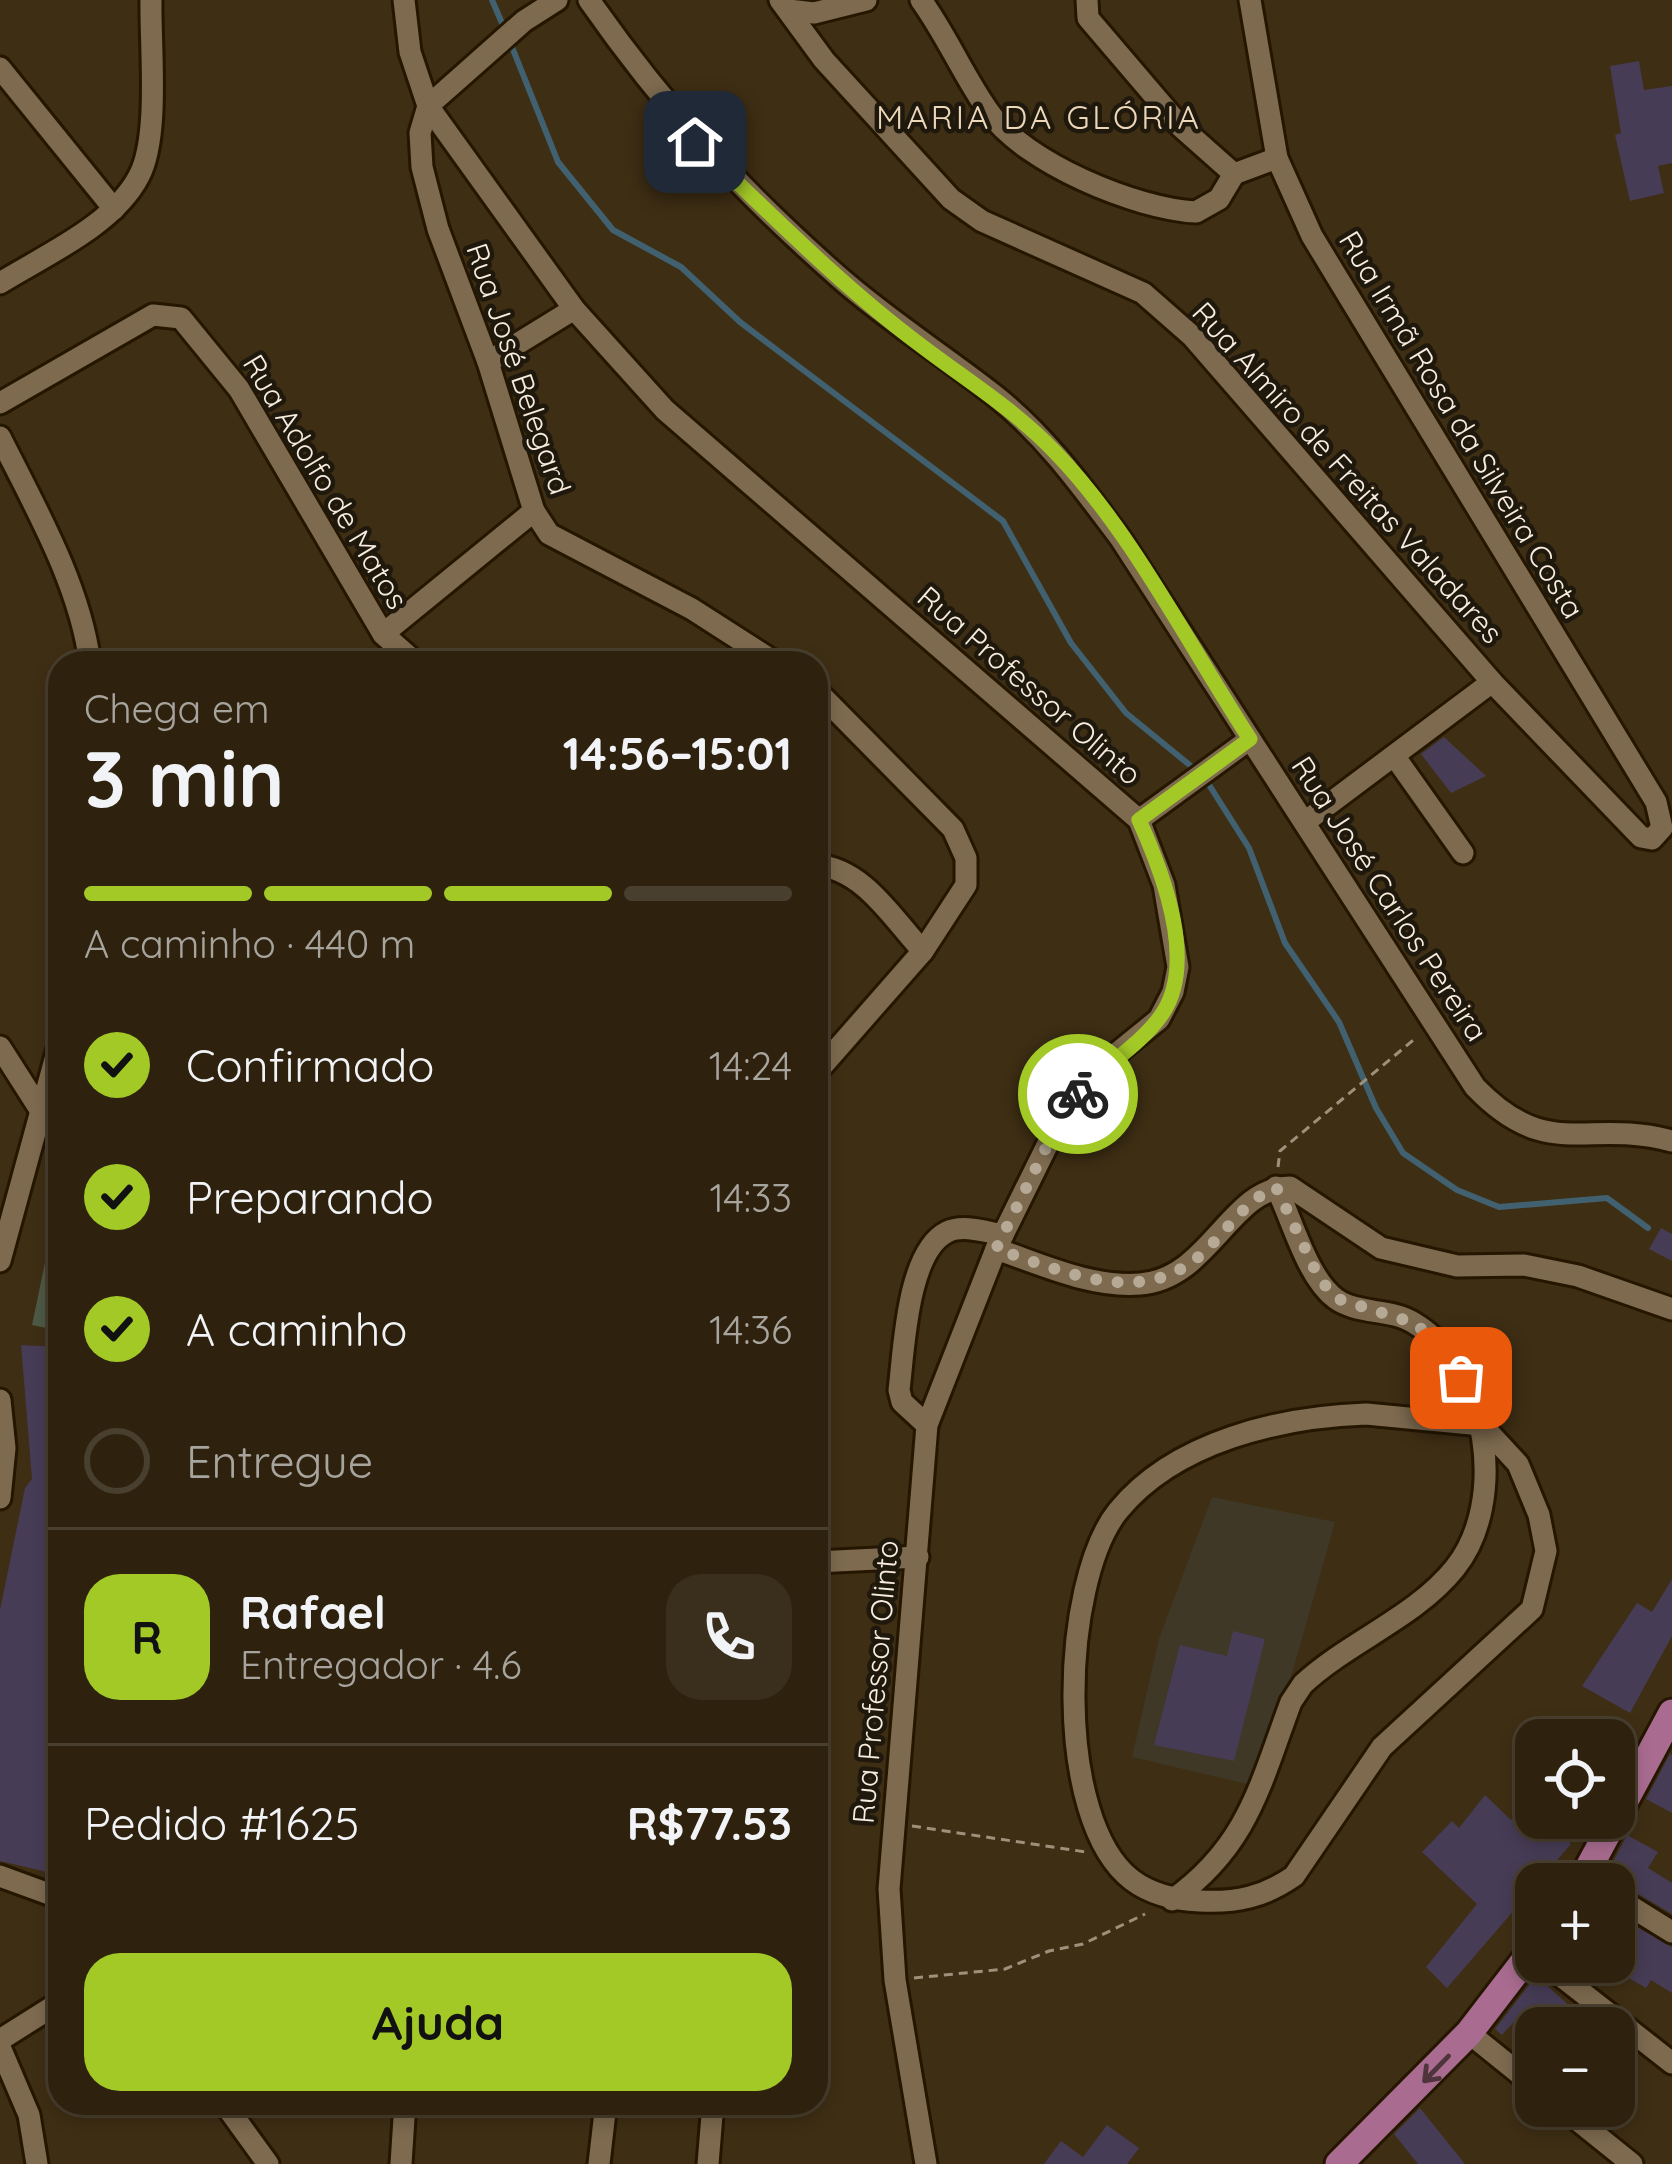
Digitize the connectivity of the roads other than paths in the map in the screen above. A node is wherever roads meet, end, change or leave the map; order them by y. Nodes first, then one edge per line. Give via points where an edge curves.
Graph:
1 (151, 0) edge
2 (404, 0) edge
3 (557, 0) edge
4 (589, 0) edge
5 (866, 0) edge
6 (921, 0) edge
7 (1070, 0) edge
8 (1250, 0) edge
9 (784, 5) edge
10 (1088, 9) edge
11 (0, 68) edge
12 (428, 106) junction
13 (1277, 158) junction
14 (1234, 175) junction
15 (114, 209) junction
16 (3, 276) edge
17 (574, 309) junction
18 (488, 362) junction
19 (0, 404) edge
20 (0, 437) edge
21 (534, 511) junction
22 (383, 634) junction
23 (89, 651) edge
24 (402, 651) edge
25 (757, 651) edge
26 (1492, 682) junction
27 (828, 703) edge
28 (1250, 739) junction
29 (1396, 757) junction
30 (1139, 820) junction
31 (1305, 822) junction
32 (1636, 832) joint
33 (1462, 853) dead end
34 (828, 869) edge
35 (923, 951) junction
36 (0, 1047) edge
37 (828, 1059) edge
38 (48, 1079) edge
39 (39, 1108) junction
40 (1672, 1141) edge
41 (1276, 1187) junction
42 (999, 1242) junction
43 (0, 1261) edge
44 (1672, 1309) edge
45 (0, 1400) edge
46 (927, 1425) junction
47 (1482, 1425) junction
48 (0, 1498) edge
49 (918, 1557) junction
50 (828, 1561) edge
51 (1672, 1713) edge
52 (1596, 1863) edge
53 (0, 1876) edge
54 (48, 1894) edge
55 (1172, 1900) junction
56 (1635, 1909) edge
57 (1672, 1932) edge
58 (1515, 1979) edge
59 (1572, 1983) edge
60 (48, 2010) edge
61 (1469, 2033) junction
62 (0, 2043) edge
63 (1672, 2063) edge
64 (1515, 2070) edge
65 (233, 2115) edge
66 (404, 2115) edge
67 (605, 2115) edge
68 (711, 2115) edge
69 (1586, 2127) edge
70 (37, 2164) edge
71 (268, 2164) edge
72 (401, 2164) edge
73 (599, 2164) edge
74 (708, 2164) edge
75 (926, 2164) edge
76 (1339, 2164) edge
77 (1632, 2164) edge

1 - 15 street via 148,142 140,175
2 - 12 street, Rua Professor Olinto
3 - 12 street
4 - 28 street, Rua José Carlos Pereira via 695,142 839,278 995,395 1058,454
5 - 9 street via 814,13
6 - 14 street via 989,113 1045,159 1173,211 1209,208
7 - 10 street
8 - 13 street, Rua Irmã Rosa da Silveira Costa
9 - 26 street, Rua Almiro de Freitas Valadares via 951,199 982,221 1143,293 1192,336
10 - 14 street via 1181,127
11 - 15 street
12 - 17 street, Rua Professor Olinto
12 - 18 street, Rua José Belegard via 422,167
13 - 14 street
13 - 32 street, Rua Irmã Rosa da Silveira Costa via 1312,236 1656,802 1660,832 1648,840
15 - 16 street
17 - 18 street
17 - 30 street, Rua Professor Olinto via 664,410
18 - 21 street, Rua José Belegard
19 - 22 street, Rua Adolfo de Matos via 153,315 181,317 238,389
20 - 23 street via 59,562
21 - 22 street
21 - 25 street, Rua José Belegard via 549,534
22 - 24 street, Rua Adolfo de Matos
26 - 29 street
26 - 32 street, Rua Almiro de Freitas Valadares
27 - 35 street via 953,829 966,859 965,885
28 - 30 street
28 - 31 street, Rua José Carlos Pereira
29 - 31 street
29 - 33 street
30 - 42 street, Rua Professor Olinto via 1164,885 1178,968 1173,992 1160,1019 1066,1107
31 - 40 street, Rua José Carlos Pereira via 1475,1087 1514,1122 1535,1132 1627,1132
34 - 35 street via 855,877
35 - 37 street
36 - 39 street
38 - 39 street
39 - 43 street
41 - 42 street via 1256,1196 1174,1275 1141,1285 1092,1281
41 - 44 street via 1311,1198 1381,1248 1457,1266 1524,1265 1578,1276
41 - 47 street via 1335,1298 1417,1324 1461,1378
42 - 46 street, Rua Professor Olinto
42 - 46 street via 959,1229 944,1233 923,1257 899,1390
45 - 48 street
46 - 49 street, Rua Professor Olinto
47 - 55 street via 1480,1513 1470,1547 1436,1586 1303,1684 1244,1829 1203,1878
47 - 55 street via 1518,1464 1540,1515 1546,1551 1532,1609 1382,1747 1294,1876 1242,1901
47 - 55 street via 1366,1414 1268,1428 1204,1448 1116,1513 1086,1578 1075,1685 1088,1805 1107,1851 1131,1879
49 - 50 street
49 - 75 street, Rua Professor Olinto via 893,1823 895,1980
51 - 52 main road
53 - 54 street
56 - 57 street
58 - 61 main road
59 - 63 street
60 - 62 street
61 - 64 street
61 -> 76 main road
62 - 70 street via 29,2115
65 - 71 street
66 - 72 street
67 - 73 street
68 - 74 street
69 - 77 street

